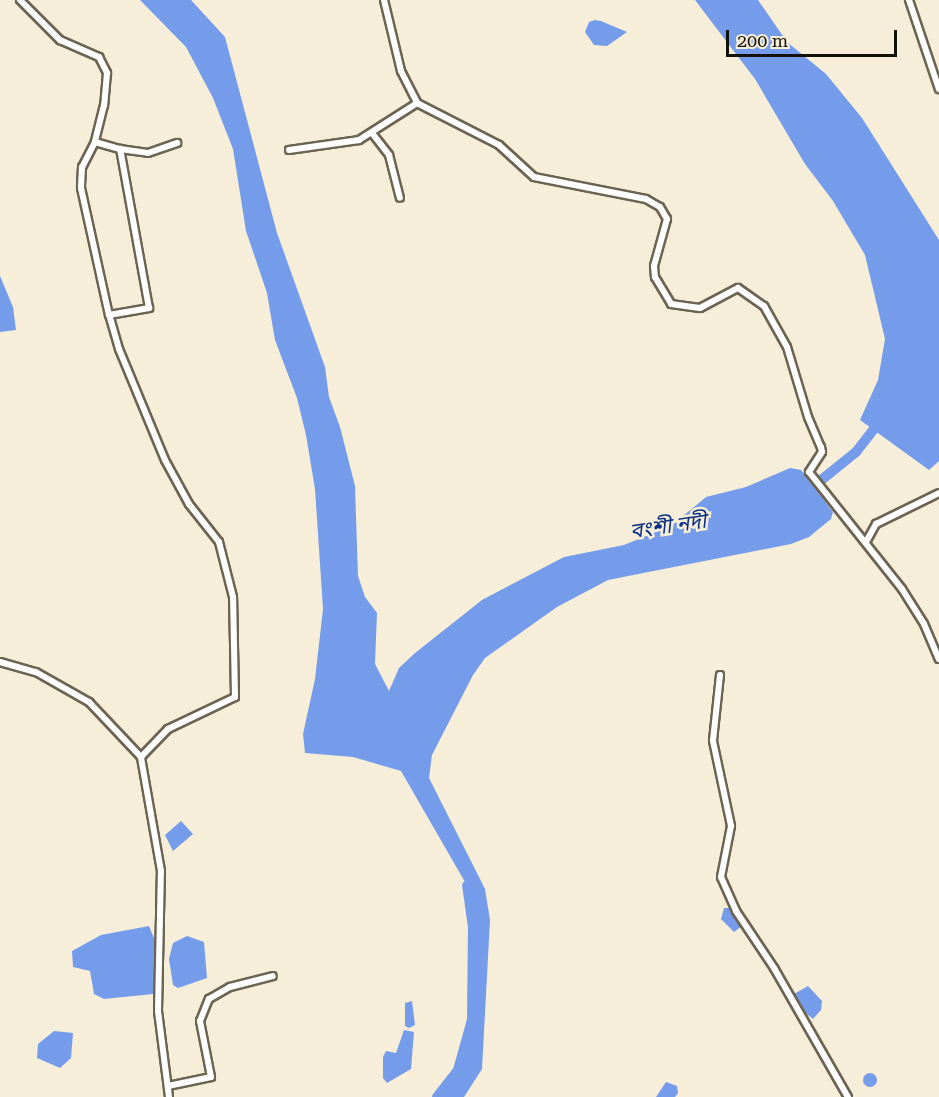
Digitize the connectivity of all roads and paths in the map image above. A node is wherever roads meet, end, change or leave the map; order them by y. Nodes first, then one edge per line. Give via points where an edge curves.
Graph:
1 (20, 0) edge
2 (384, 0) edge
3 (909, 0) edge
4 (939, 89) edge
5 (417, 103) junction
6 (372, 133) junction
7 (94, 142) junction
8 (177, 143) dead end
9 (120, 149) junction
10 (289, 150) dead end
11 (400, 198) dead end
12 (109, 315) junction
13 (939, 493) edge
14 (866, 542) junction
15 (939, 659) edge
16 (0, 662) edge
17 (720, 675) dead end
18 (141, 757) junction
19 (273, 976) dead end
20 (168, 1086) junction
21 (169, 1097) edge
22 (848, 1097) edge

1 - 7 street via 60,40 99,57 106,73 104,105
2 - 5 street via 401,71
3 - 4 street
5 - 6 street
5 - 14 street via 499,145 534,177 646,199 660,207 668,219 654,266 655,277 671,304 700,308 738,288 750,293 777,323 795,370 822,453 809,469 817,485
6 - 10 street via 359,140
6 - 11 street via 389,155
7 - 9 street
7 - 12 street via 82,167 81,188
8 - 9 street via 148,153
9 - 12 street via 149,308
12 - 18 street via 119,350 165,460 189,504 219,542 233,597 236,697 168,729
13 - 14 street via 876,524
14 - 15 street via 910,601
16 - 18 street via 36,672 88,702
17 - 22 street via 713,741 731,826 721,877 736,911 774,968
18 - 20 street via 161,871 158,1011
19 - 20 street via 230,987 209,999 200,1021 211,1077
20 - 21 street

